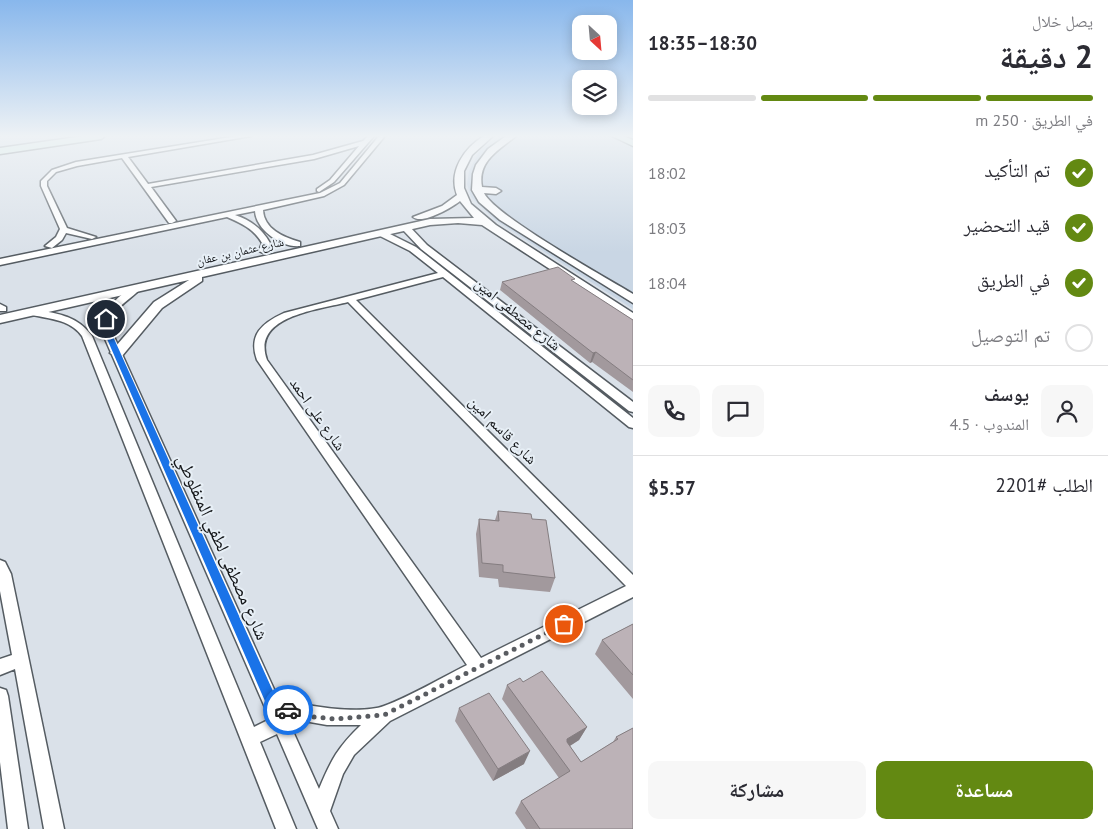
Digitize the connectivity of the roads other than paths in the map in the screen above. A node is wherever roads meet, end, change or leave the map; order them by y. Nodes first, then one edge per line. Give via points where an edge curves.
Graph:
1 (51, 175) edge
2 (138, 175) edge
3 (212, 175) edge
4 (338, 175) edge
5 (350, 175) edge
6 (460, 175) edge
7 (479, 175) edge
8 (146, 186) junction
9 (477, 190) junction
10 (496, 191) dead end
11 (319, 193) junction
12 (461, 196) junction
13 (259, 209) junction
14 (229, 215) junction
15 (172, 221) junction
16 (487, 222) junction
17 (406, 228) junction
18 (64, 229) junction
19 (381, 233) junction
20 (92, 238) junction
21 (297, 244) junction
22 (48, 246) junction
23 (263, 251) junction
24 (0, 256) edge
25 (0, 262) edge
26 (214, 271) junction
27 (444, 274) junction
28 (137, 288) junction
29 (350, 299) junction
30 (633, 299) edge
31 (66, 300) junction
32 (1, 311) edge
33 (30, 312) junction
34 (633, 319) edge
35 (117, 353) junction
36 (633, 408) edge
37 (633, 424) edge
38 (0, 566) edge
39 (633, 584) edge
40 (633, 590) edge
41 (21, 659) junction
42 (0, 667) edge
43 (478, 668) junction
44 (0, 696) edge
45 (272, 704) junction
46 (384, 715) junction
47 (281, 723) junction
48 (250, 738) junction
49 (320, 812) junction
50 (18, 829) edge
51 (54, 829) edge
52 (286, 829) edge
53 (328, 829) edge

1 - 18 street via 44,181 44,186
2 - 8 street
3 - 8 street
4 - 11 street
5 - 11 street via 342,184
6 - 12 street
7 - 9 street
8 - 15 street
9 - 10 street
9 - 30 street via 508,221
11 - 13 street
11 - 15 street
12 - 16 street
12 - 21 street, شارع عثمان بن عفان via 434,213
13 - 14 street
13 - 21 street via 260,219 276,236
14 - 23 street via 249,224 265,241
14 - 25 street
15 - 20 street
16 - 17 street, شارع عثمان بن عفان via 444,221
16 - 34 street
17 - 19 street, شارع عثمان بن عفان
17 - 36 street, شارع مصطفى امين via 424,247
18 - 20 street
18 - 22 street via 59,238
19 - 26 street, شارع عثمان بن عفان
19 - 27 street, شارع مصطفى امين via 406,245
20 - 22 street
21 - 23 street, شارع عثمان بن عفان
22 - 24 street
23 - 31 street, شارع عثمان بن عفان
26 - 28 street, شارع عثمان بن عفان
26 - 35 street via 158,305
27 - 29 street, شارع على احمد
27 - 37 street, شارع مصطفى امين
28 - 31 street, شارع عثمان بن عفان
28 - 35 street, شارع مصطفى لطفي المنفلوطي via 114,307 106,319 107,332
29 - 39 street, شارع قاسم امين
29 - 43 street, شارع على احمد via 277,320 261,334 258,351
31 - 32 street, شارع عثمان بن عفان
31 - 33 street, شارع عثمان بن عفان
32 - 33 street, شارع عثمان بن عفان
33 - 48 street via 71,320 84,330
35 - 45 street, شارع مصطفى لطفي المنفلوطي
38 - 41 street
40 - 43 street
41 - 42 street
41 - 51 street
43 - 46 street
44 - 50 street
45 - 46 street via 314,717 336,719
45 - 47 street, شارع مصطفى لطفي المنفلوطي
46 - 49 street via 348,749 336,769
47 - 48 street
47 - 49 street, شارع مصطفى لطفي المنفلوطي
48 - 52 street
49 - 53 street, شارع مصطفى لطفي المنفلوطي

